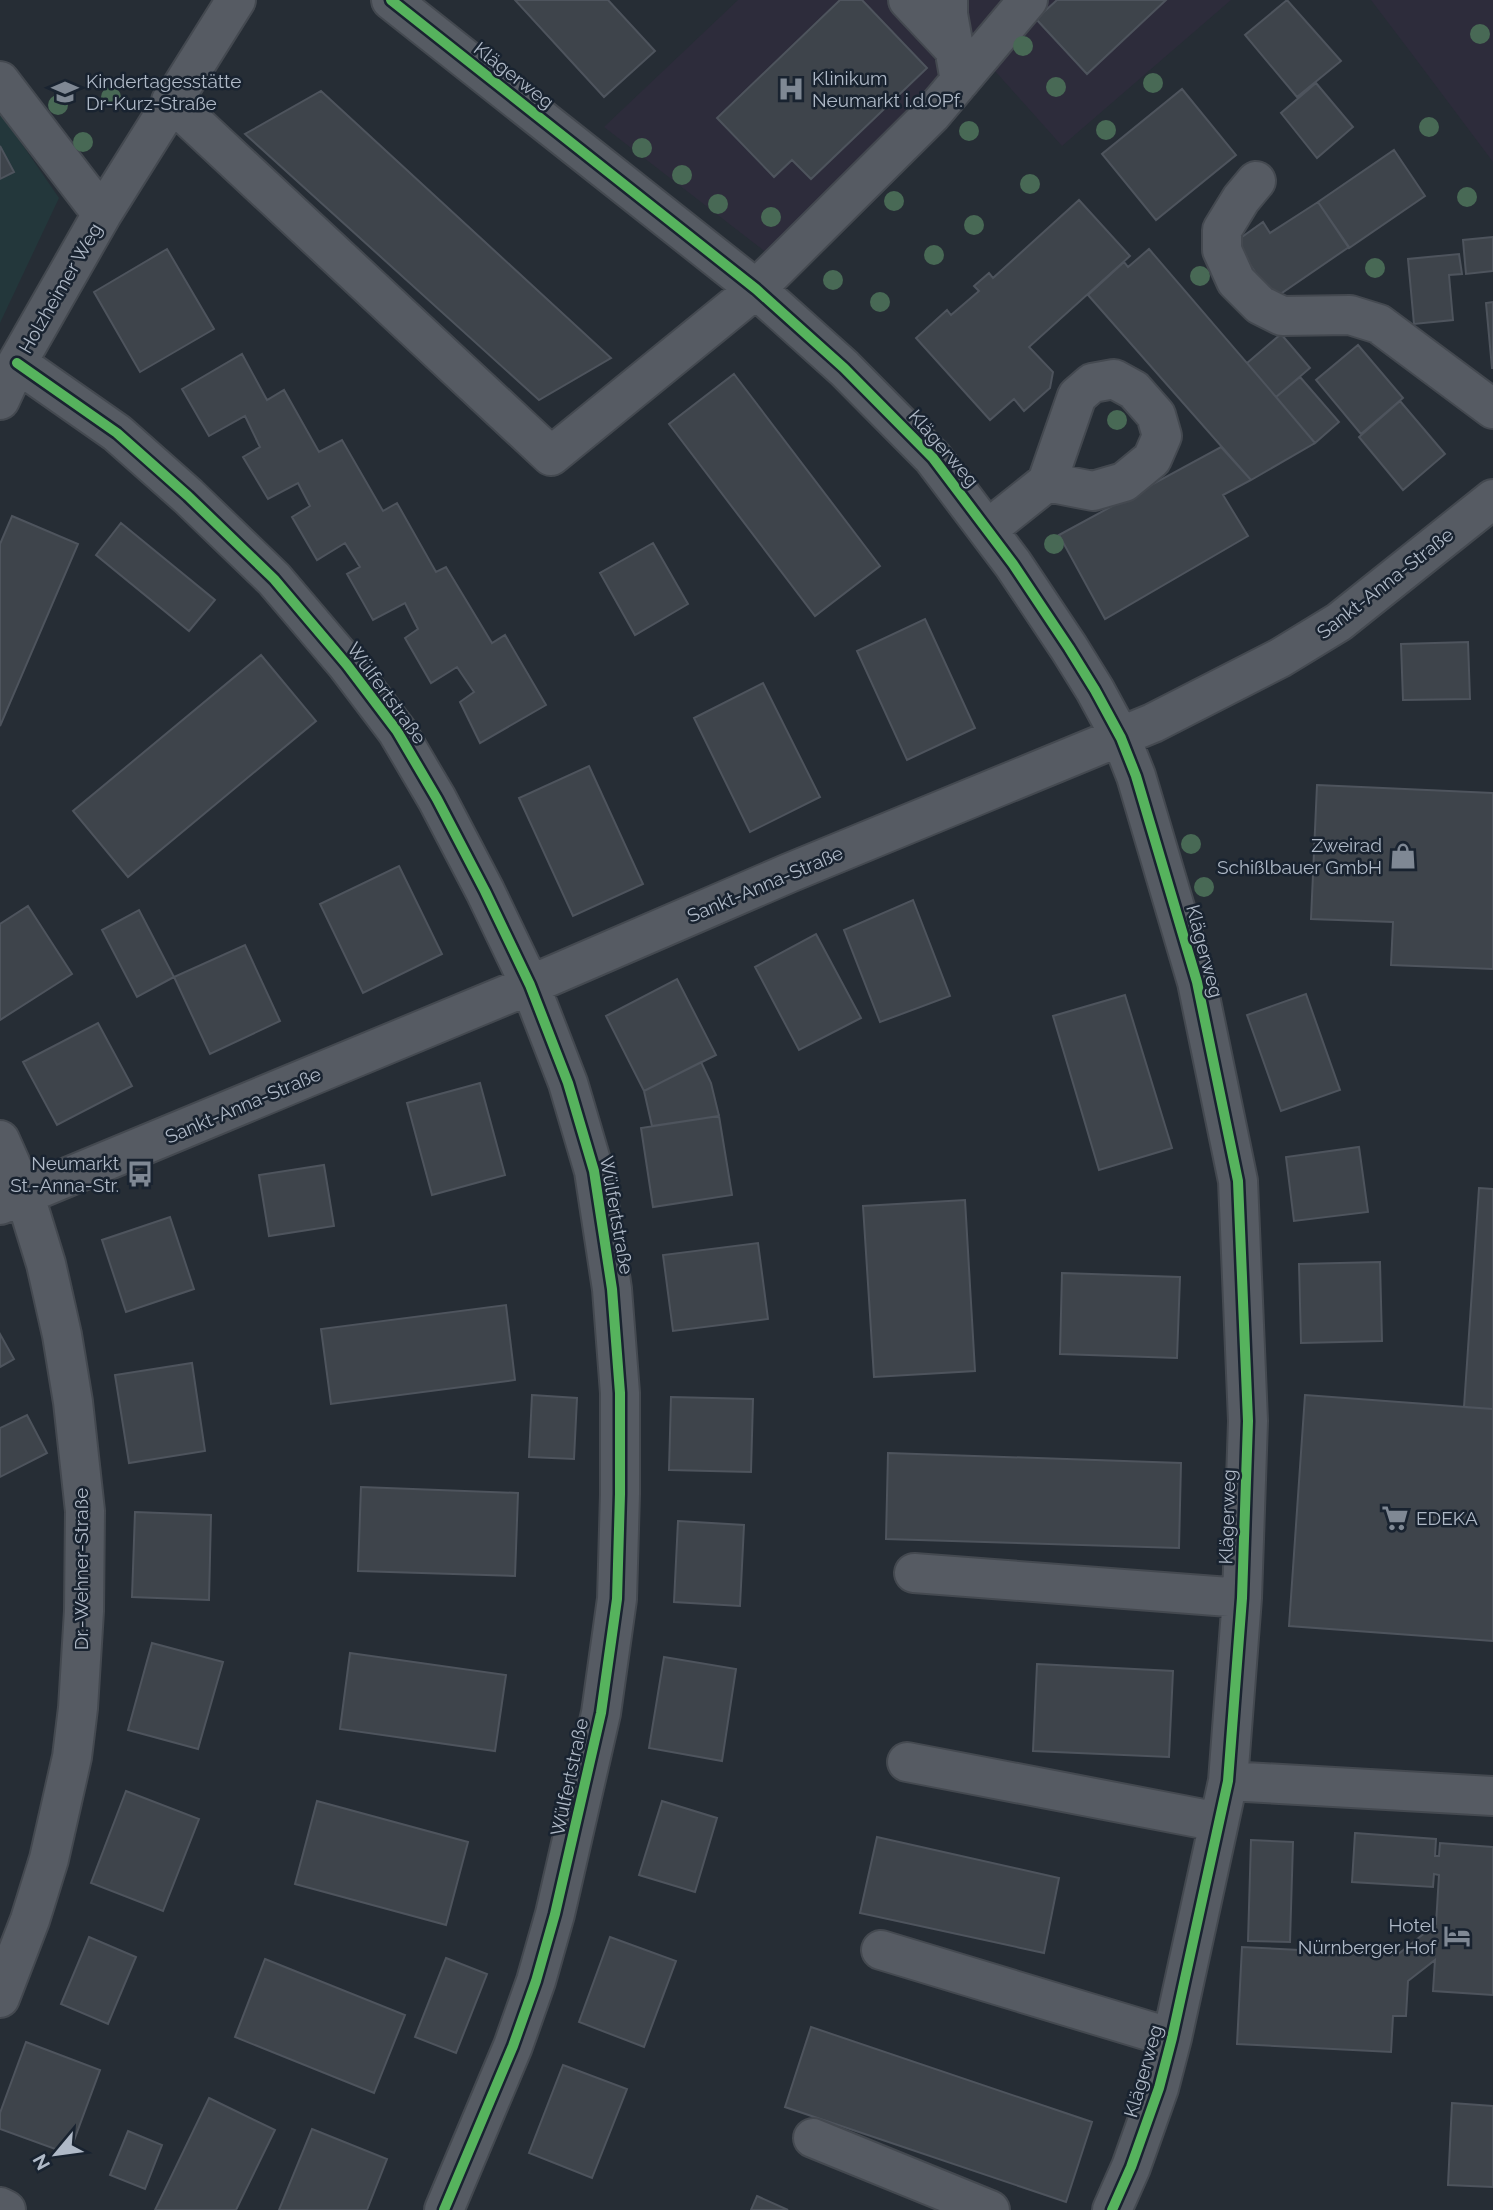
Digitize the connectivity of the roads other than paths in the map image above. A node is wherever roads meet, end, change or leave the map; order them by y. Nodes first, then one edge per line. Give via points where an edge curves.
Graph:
1 (236, 0) edge
2 (391, 0) edge
3 (908, 0) edge
4 (948, 0) edge
5 (1028, 0) edge
6 (957, 65) junction
7 (0, 81) edge
8 (171, 102) junction
9 (1256, 181) dead end
10 (102, 214) junction
11 (755, 289) junction
12 (17, 363) junction
13 (0, 400) edge
14 (1493, 409) edge
15 (1047, 482) dead end
16 (1493, 499) edge
17 (988, 529) junction
18 (1121, 738) junction
19 (530, 985) junction
20 (0, 1140) edge
21 (13, 1201) edge
22 (914, 1573) dead end
23 (1242, 1598) junction
24 (907, 1762) dead end
25 (1228, 1781) junction
26 (1493, 1796) edge
27 (1219, 1822) junction
28 (881, 1950) dead end
29 (0, 1998) edge
30 (1172, 2038) junction
31 (813, 2138) dead end
32 (0, 2207) edge
33 (6, 2210) edge
34 (444, 2210) edge
35 (990, 2210) edge
36 (1112, 2210) edge

1 - 8 street, Holzheimer Weg
2 - 11 street, Klägerweg
3 - 6 street
4 - 6 street
5 - 6 street
6 - 11 street via 932,114
7 - 10 street, Holzheimer Weg
8 - 10 street, Holzheimer Weg
8 - 11 street via 551,456
9 - 14 street via 1222,230 1222,250 1236,281 1260,305 1282,316 1350,315 1378,324
10 - 12 street, Holzheimer Weg
11 - 17 street, Klägerweg via 844,368 933,458
12 - 13 street, Holzheimer Weg
12 - 19 street, Wülfertstraße via 117,433 188,496 274,579 347,665 397,731 437,799
15 - 17 street
16 - 18 street, Sankt-Anna-Straße via 1339,622 1280,659
17 - 18 street, Klägerweg via 1069,648
18 - 19 street, Sankt-Anna-Straße
18 - 23 street, Klägerweg via 1151,822 1197,982 1238,1181 1248,1421
19 - 21 street, Sankt-Anna-Straße
19 - 34 street, Wülfertstraße via 568,1083 594,1171 612,1289 620,1393 617,1599 600,1713 555,1914 513,2046
20 - 21 street, Dr.-Wehner-Straße
21 - 29 street, Dr.-Wehner-Straße via 49,1276 62,1335 85,1511 84,1611 78,1708 64,1799 30,1920
22 - 23 street
23 - 25 street, Klägerweg
24 - 27 street
25 - 26 street
25 - 27 street, Klägerweg
27 - 30 street, Klägerweg
28 - 30 street
30 - 36 street, Klägerweg via 1159,2088
31 - 35 street
32 - 33 street

